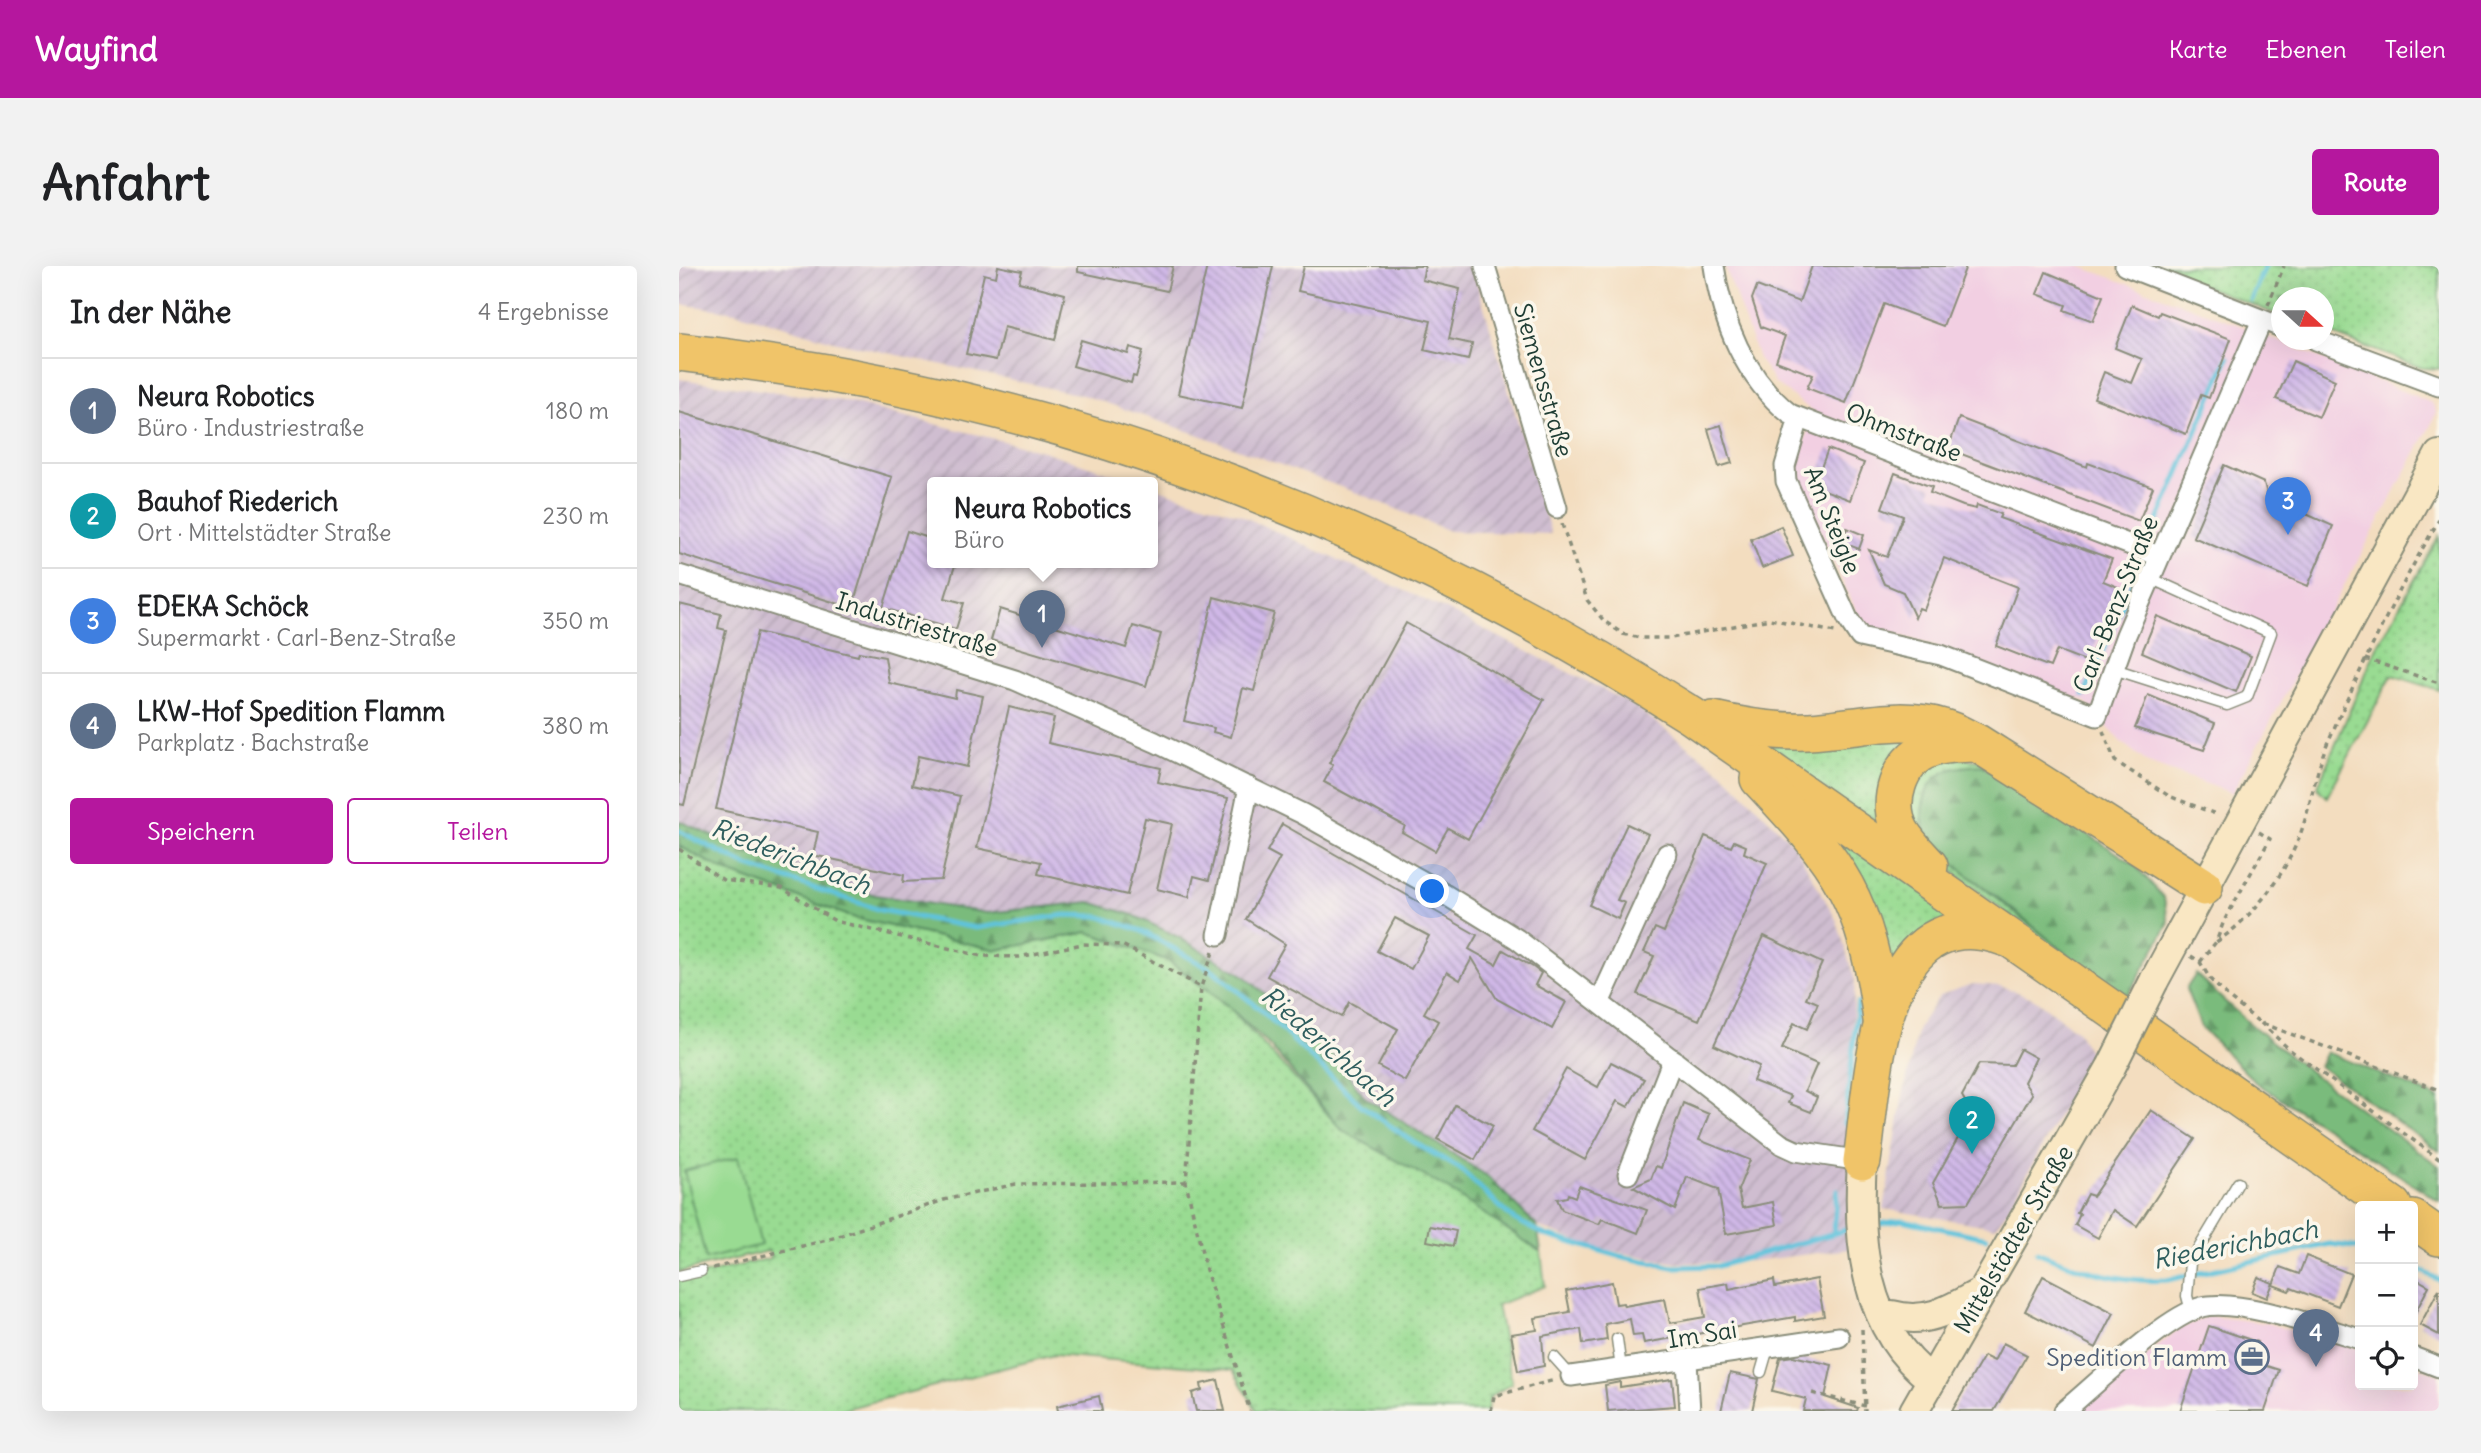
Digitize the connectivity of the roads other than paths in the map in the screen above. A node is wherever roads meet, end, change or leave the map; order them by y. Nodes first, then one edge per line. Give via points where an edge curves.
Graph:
1 (1485, 266) edge
2 (1714, 266) edge
3 (2125, 266) edge
4 (2262, 320) junction
5 (2271, 323) edge
6 (2334, 347) edge
7 (679, 352) edge
8 (2439, 386) edge
9 (1799, 418) junction
10 (2439, 455) edge
11 (1557, 508) road end
12 (2159, 556) junction
13 (679, 575) edge
14 (2150, 578) junction
15 (1860, 637) joint
16 (2114, 669) junction
17 (1703, 723) junction
18 (1977, 743) junction
19 (1249, 787) junction
20 (1667, 854) dead end
21 (2204, 887) junction
22 (1962, 903) junction
23 (1218, 935) dead end
24 (2014, 941) junction
25 (1600, 1001) junction
26 (1882, 1020) junction
27 (1673, 1059) junction
28 (1862, 1161) junction
29 (1628, 1174) dead end
30 (2238, 1183) dead end
31 (2386, 1201) edge
32 (2418, 1222) edge
33 (2439, 1237) edge
34 (701, 1271) road end
35 (679, 1276) edge
36 (1983, 1291) junction
37 (1873, 1293) junction
38 (2189, 1303) junction
39 (1892, 1315) junction
40 (1839, 1337) dead end
41 (2355, 1338) edge
42 (1617, 1339) dead end
43 (1767, 1348) junction
44 (1949, 1351) junction
45 (1554, 1357) dead end
46 (2418, 1359) edge
47 (1687, 1361) junction
48 (2439, 1367) edge
49 (1621, 1370) junction
50 (1761, 1372) dead end
51 (1571, 1376) joint
52 (1932, 1380) junction
53 (1690, 1411) edge
54 (1914, 1411) edge
55 (2064, 1411) edge

1 - 11 street, Siemensstraße
2 - 9 street, Ohmstraße via 1727,322 1748,366 1776,403
3 - 4 street
4 - 5 street
4 - 12 street, Carl-Benz-Straße
6 - 8 street
7 - 17 highway via 800,367 937,394 1105,438 1216,476 1439,572 1582,648
9 - 12 street, Ohmstraße
9 - 15 street, Am Steigle via 1785,466 1786,481
10 - 21 main road, Mittelstädter Straße
12 - 14 street, Carl-Benz-Straße
13 - 19 street, Industriestraße via 1015,680
14 - 16 street, Carl-Benz-Straße
14 - 16 lane via 2271,633 2247,697 2227,705
15 - 16 street, Carl-Benz-Straße via 1941,655 2097,716
17 - 18 highway via 1788,732 1920,723
17 - 22 highway
17 - 26 highway via 1815,840 1839,872 1864,923
18 - 21 highway
18 - 22 highway via 1927,749 1911,760 1895,794 1901,833
19 - 23 street
19 - 25 street, Industriestraße via 1483,917
20 - 25 street
21 - 36 main road, Mittelstädter Straße, bridge via 2111,1066
22 - 24 highway
24 - 26 highway via 1982,932 1935,939 1913,953 1897,979
24 - 31 highway
25 - 27 street, Industriestraße
26 - 28 highway
27 - 28 street, Industriestraße via 1781,1144 1797,1151
27 - 29 street
28 - 37 main road via 1860,1209
30 - 38 lane via 2190,1263
32 - 33 highway
34 - 35 lane
36 - 39 main road via 1935,1317 1922,1320
36 - 44 main road, Mittelstädter Straße
37 - 39 main road
37 - 52 main road via 1893,1341 1912,1365
38 - 41 street via 2239,1308
38 - 55 street
39 - 44 main road
40 - 43 street, Im Sai
42 - 49 lane
43 - 47 street, Im Sai
43 - 50 lane
44 - 52 main road, Mittelstädter Straße
45 - 51 lane
46 - 48 street
47 - 49 street, Im Sai
47 - 53 street
49 - 51 street, Im Sai
52 - 54 main road, Mittelstädter Straße

